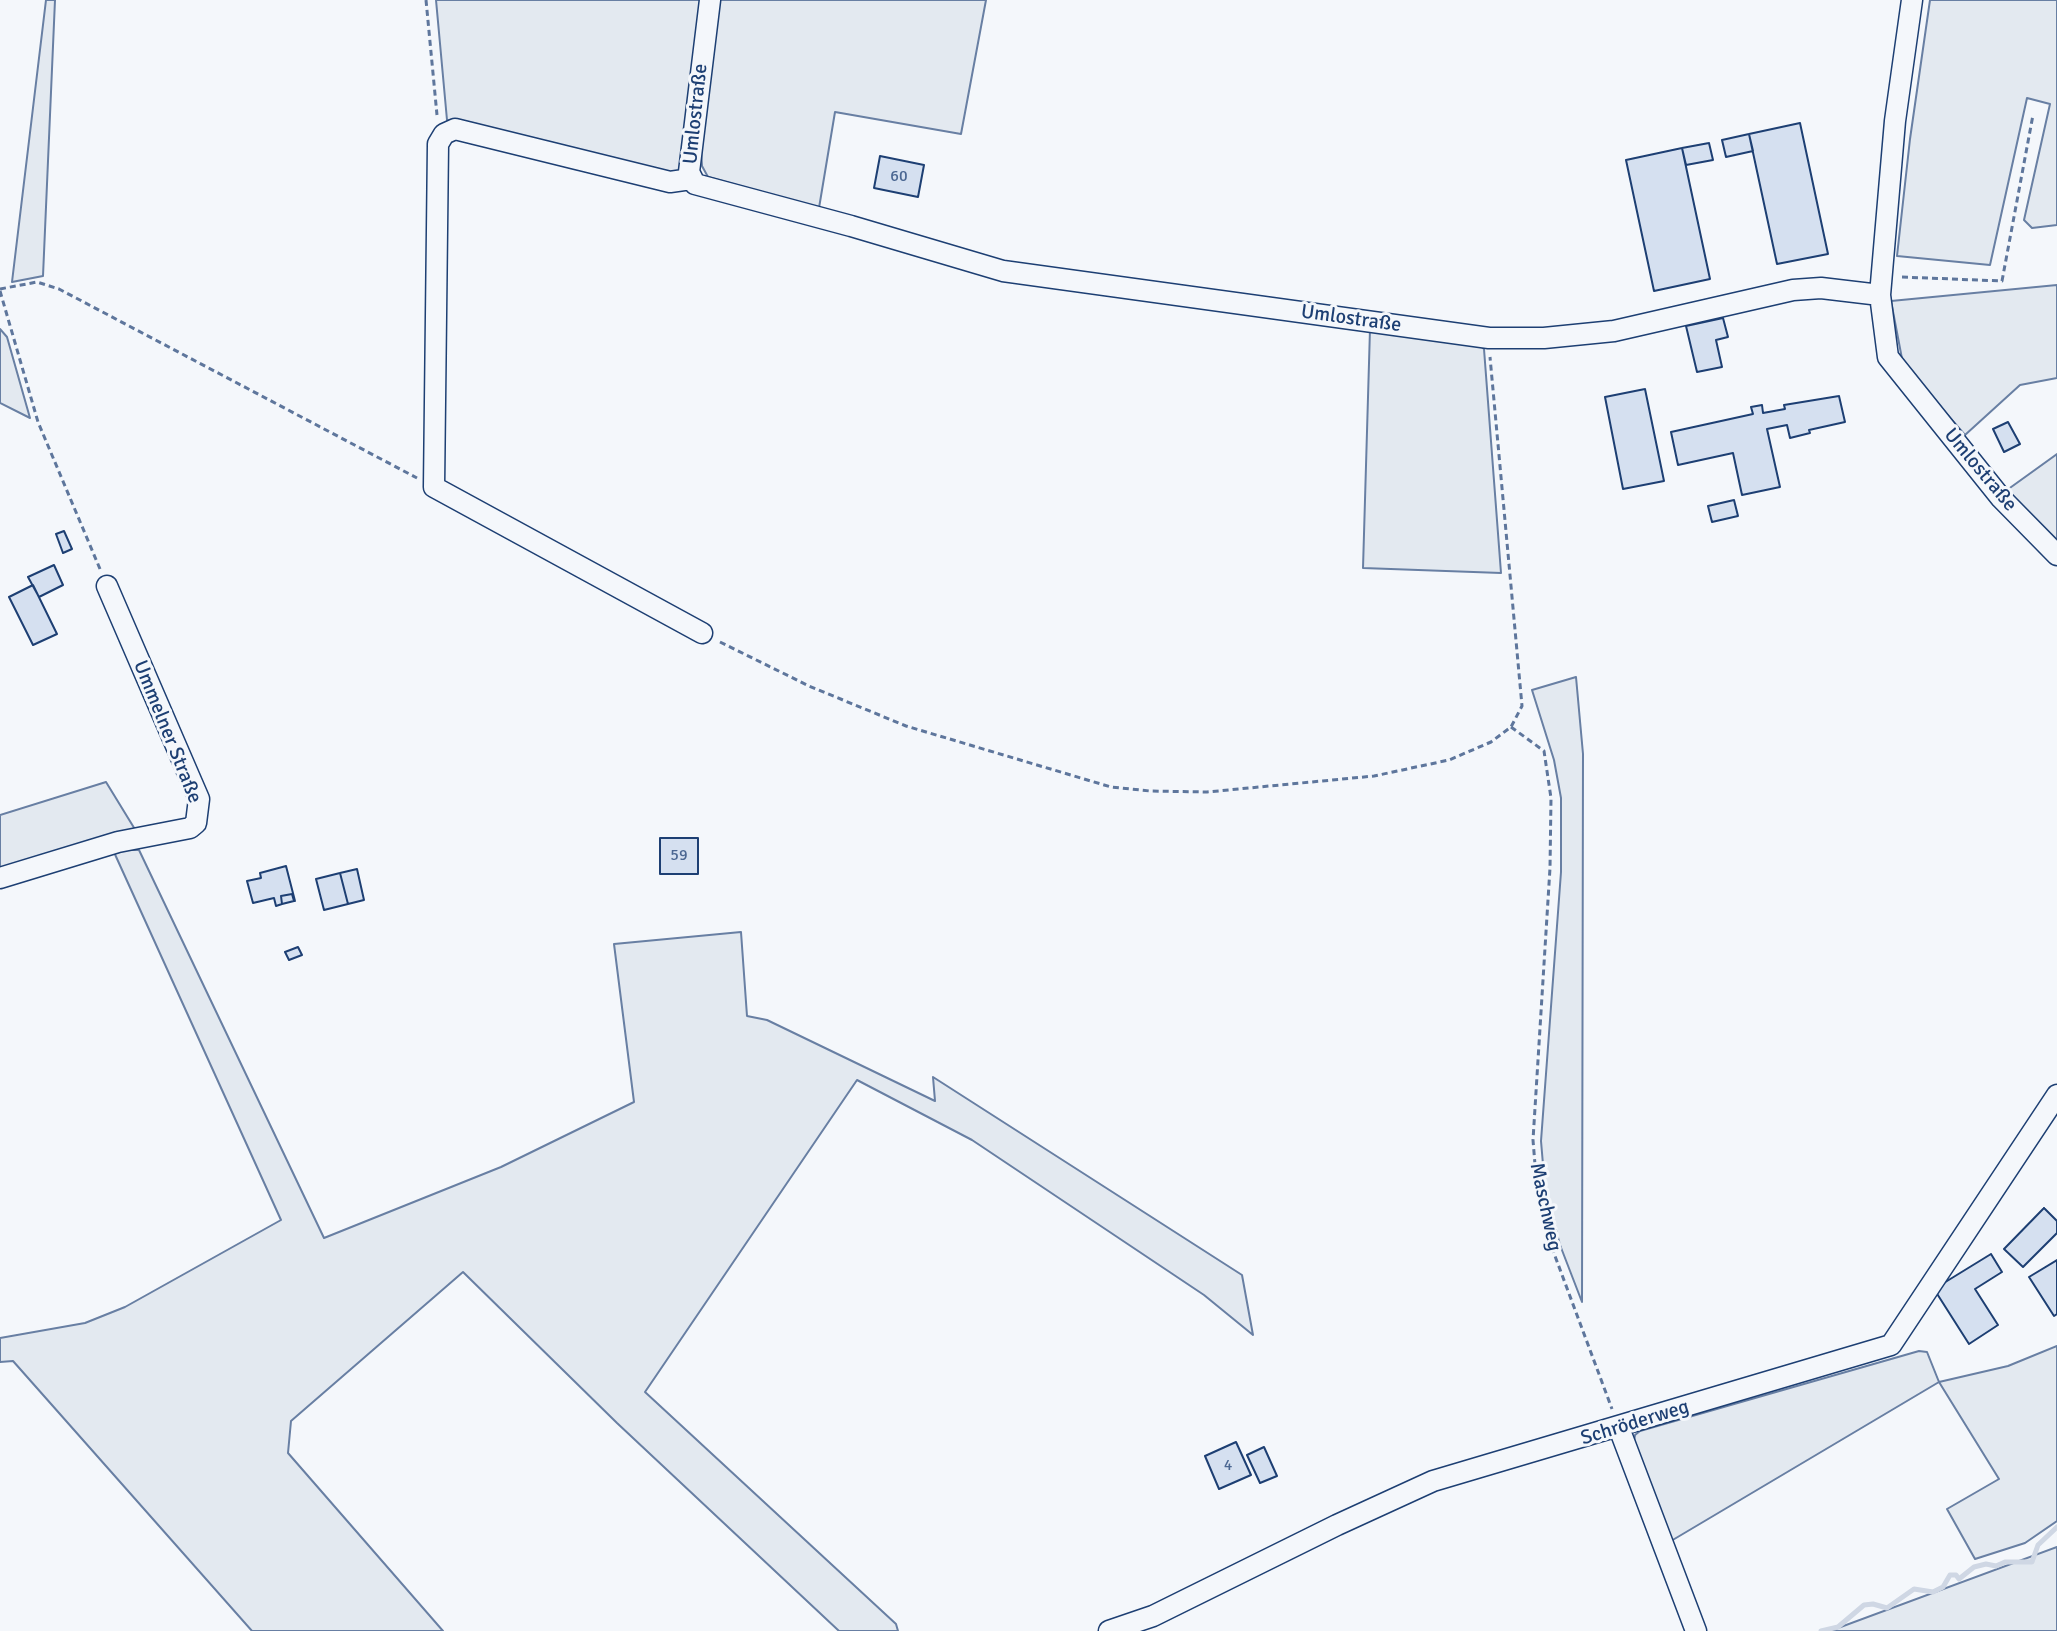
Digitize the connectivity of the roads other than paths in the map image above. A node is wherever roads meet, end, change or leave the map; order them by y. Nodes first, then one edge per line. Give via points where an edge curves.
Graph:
1 (710, 0) edge
2 (1912, 0) edge
3 (691, 179) junction
4 (1881, 286) junction
5 (2057, 555) edge
6 (107, 586) road end
7 (702, 633) road end
8 (0, 878) edge
9 (2057, 1095) edge
10 (1619, 1428) junction
11 (1109, 1631) edge
12 (1696, 1631) edge

1 - 3 street, Umlostraße
2 - 4 street
3 - 4 street, Umlostraße via 702,188 1003,271 1489,338 1614,331 1793,290
3 - 7 street via 670,182 455,129 444,134 438,144 434,487
4 - 5 street, Umlostraße via 1888,357 2001,498
6 - 8 street, Ummelner Straße via 199,799 196,823
9 - 10 street, Schröderweg via 1891,1345
10 - 11 street, Schröderweg via 1433,1481 1153,1616
10 - 12 street

